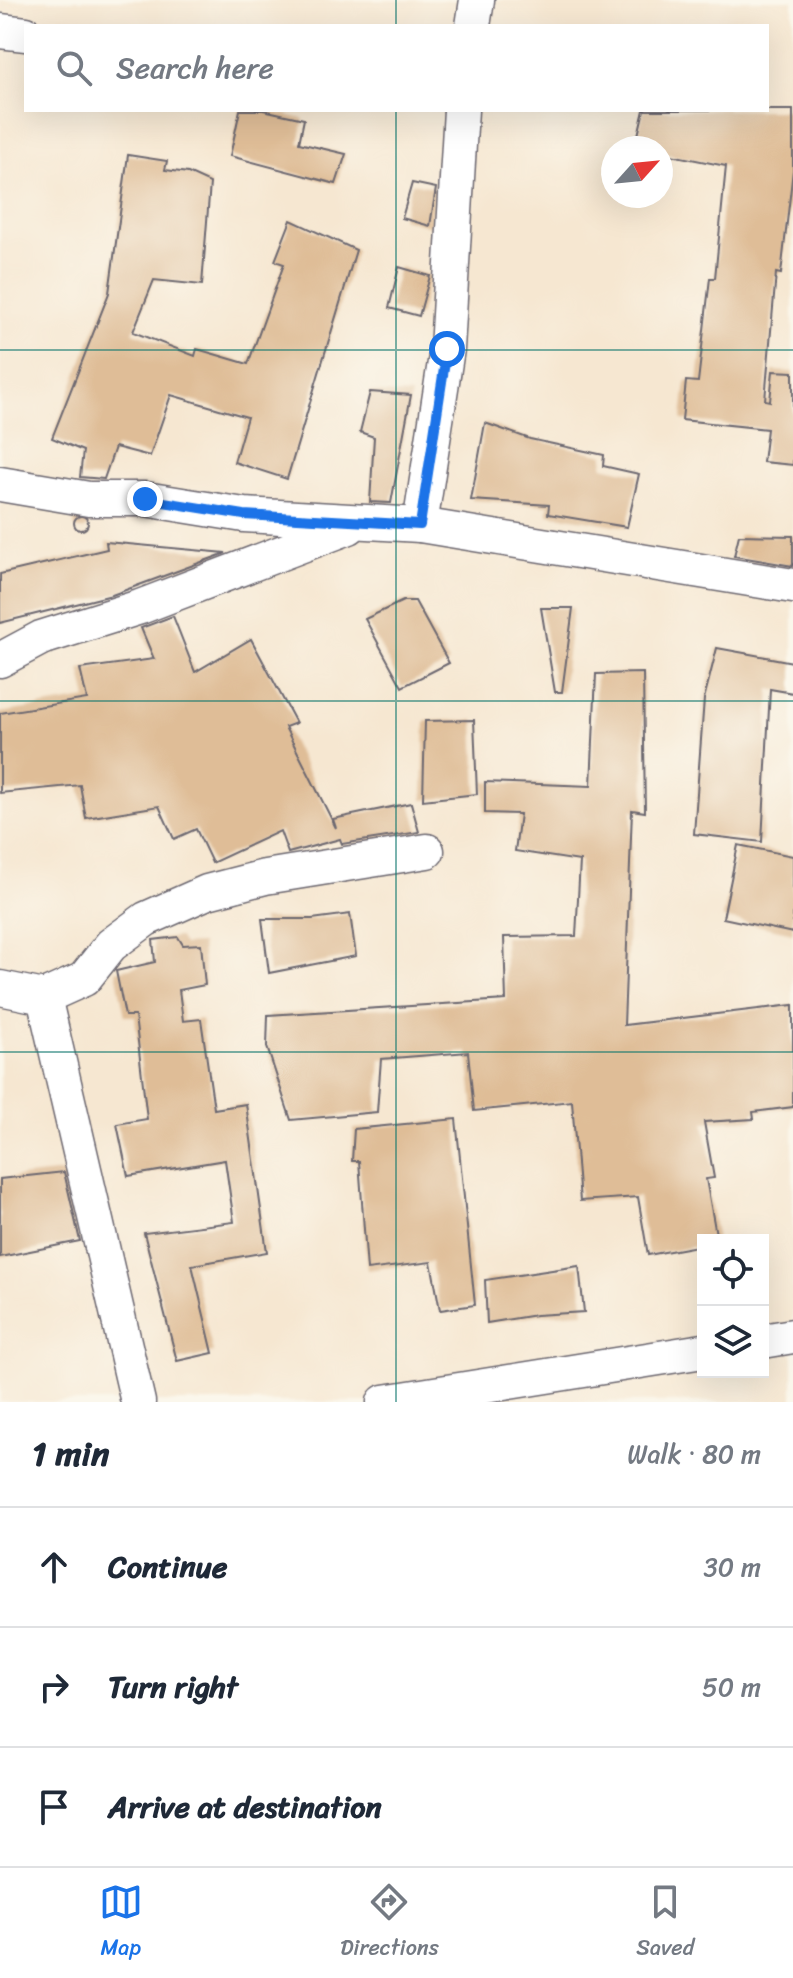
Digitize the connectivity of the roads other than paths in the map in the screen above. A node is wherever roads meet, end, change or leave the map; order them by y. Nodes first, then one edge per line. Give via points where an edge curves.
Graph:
1 (477, 0) edge
2 (473, 24) edge
3 (0, 31) edge
4 (24, 34) edge
5 (461, 112) edge
6 (0, 484) edge
7 (360, 523) junction
8 (420, 525) junction
9 (793, 586) edge
10 (0, 660) edge
11 (427, 851) dead end
12 (0, 988) edge
13 (44, 997) junction
14 (793, 1336) edge
15 (769, 1340) edge
16 (697, 1352) edge
17 (138, 1402) edge
18 (384, 1402) edge

1 - 2 street
3 - 4 street
5 - 8 street via 447,349
6 - 7 street via 89,499 145,499 244,515
7 - 8 street
7 - 10 street via 140,607 41,638
8 - 9 street
11 - 13 street via 265,877 207,892 146,919 111,945 84,979
12 - 13 street
13 - 17 street
14 - 15 street
16 - 18 street

